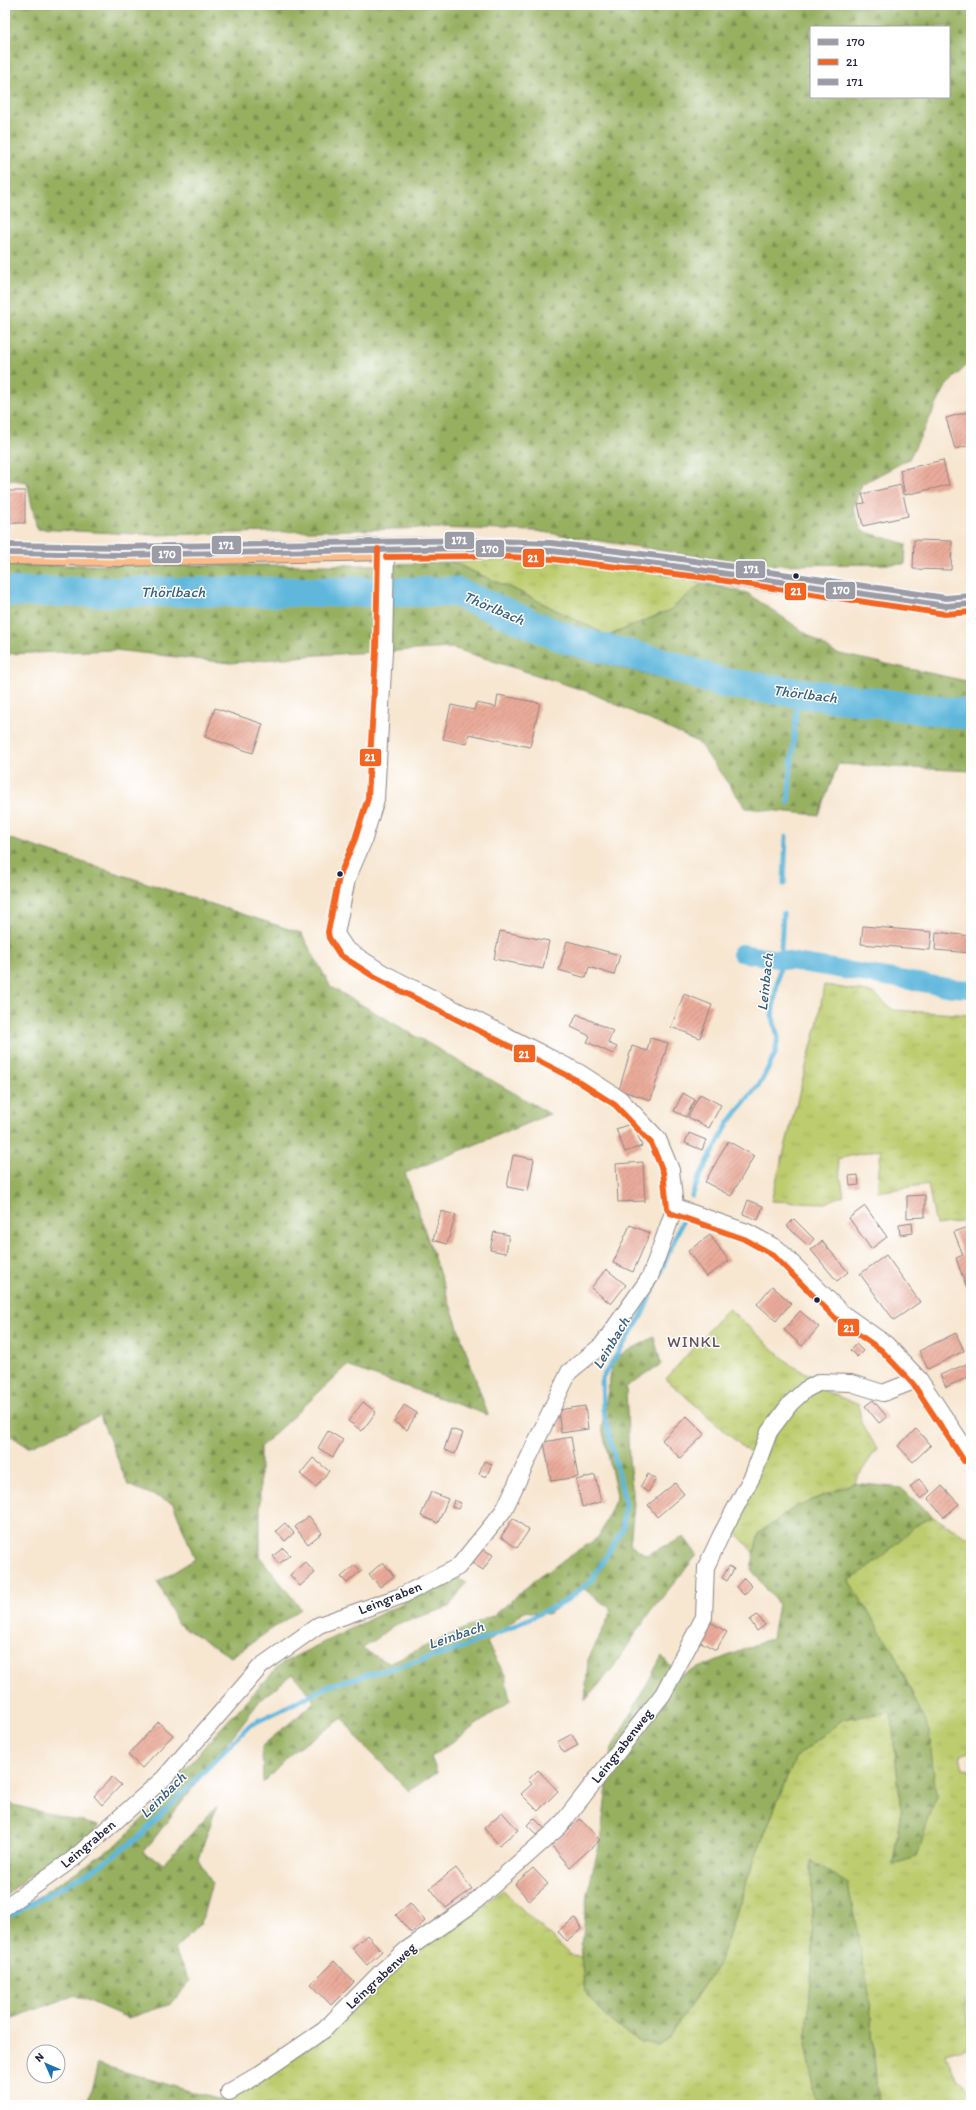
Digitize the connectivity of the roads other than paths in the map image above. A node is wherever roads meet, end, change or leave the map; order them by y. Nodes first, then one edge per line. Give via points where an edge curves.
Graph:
1 (386, 553) junction
2 (5, 554) edge
3 (971, 604) edge
4 (675, 1207) junction
5 (919, 1379) junction
6 (971, 1457) edge
7 (5, 1907) edge
8 (229, 2092) dead end

1 - 2 main road
1 - 3 main road via 471,548 552,551 946,606
1 - 4 street via 376,799 363,842 347,880 336,934 346,949 383,973 580,1074 620,1099 658,1139 671,1170
4 - 5 street via 747,1232 778,1249 842,1313 886,1344
4 - 7 street, Leingraben via 650,1277 602,1345 569,1372 504,1510 458,1567 401,1596 319,1625 261,1666 164,1778 73,1860
5 - 6 street
5 - 8 street, Leingrabenweg via 883,1393 851,1383 820,1382 804,1390 790,1404 770,1432 753,1474 706,1567 704,1617 663,1694 559,1827 470,1906 406,1950 324,2030

